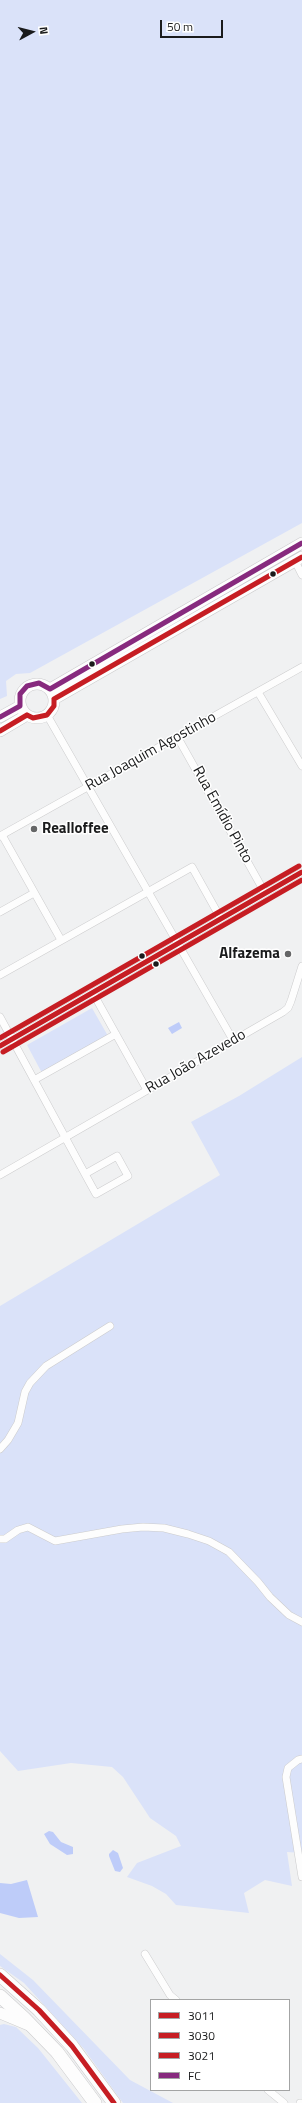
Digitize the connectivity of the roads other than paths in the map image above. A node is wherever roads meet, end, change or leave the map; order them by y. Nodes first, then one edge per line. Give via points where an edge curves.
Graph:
1 (302, 543) edge
2 (298, 559) edge
3 (302, 575) edge
4 (302, 667) edge
5 (258, 692) junction
6 (52, 694) junction
7 (20, 706) junction
8 (27, 715) junction
9 (47, 715) junction
10 (0, 717) edge
11 (0, 731) edge
12 (178, 738) junction
13 (302, 766) edge
14 (88, 788) junction
15 (1, 835) edge
16 (302, 872) edge
17 (148, 892) junction
18 (34, 893) junction
19 (265, 893) junction
20 (0, 912) edge
21 (221, 919) junction
22 (61, 940) junction
23 (178, 944) junction
24 (302, 966) edge
25 (0, 975) edge
26 (93, 993) junction
27 (0, 1017) edge
28 (116, 1034) junction
29 (12, 1039) junction
30 (233, 1040) junction
31 (0, 1046) edge
32 (34, 1080) junction
33 (147, 1090) junction
34 (65, 1138) junction
35 (0, 1174) edge
36 (85, 1174) junction
37 (110, 1326) dead end
38 (0, 1449) edge
39 (0, 1539) edge
40 (302, 1622) edge
41 (302, 1759) edge
42 (302, 1876) edge
43 (145, 1954) dead end
44 (0, 1976) edge
45 (0, 1996) edge
46 (175, 1999) edge
47 (0, 2013) edge
48 (34, 2028) junction
49 (269, 2091) edge
50 (96, 2103) edge
51 (114, 2103) edge
52 (284, 2103) edge

1 - 6 main road
2 - 3 street
2 - 6 main road
4 - 5 street, Rua Joaquim Agostinho
5 - 12 street, Rua Joaquim Agostinho
5 - 13 street
6 - 7 main road via 39,683 27,686 20,694
6 - 9 main road via 54,706
7 - 8 main road
7 - 10 main road
8 - 9 main road via 33,718
8 - 11 main road
9 - 14 street
12 - 14 street, Rua Joaquim Agostinho
12 - 19 street, Rua Emídio Pinto
14 - 15 street, Rua Joaquim Agostinho
14 - 17 street
15 - 18 street
16 - 19 street
17 - 21 street via 192,868
17 - 22 street
17 - 23 street
18 - 20 street
18 - 22 street
19 - 21 street
21 - 23 street
22 - 25 street
23 - 26 street
23 - 30 street
24 - 30 street, Rua João Azevedo via 288,1008
26 - 28 street
26 - 29 street
27 - 29 street
28 - 32 street
28 - 33 street
29 - 31 street
29 - 32 street
30 - 33 street, Rua João Azevedo
32 - 34 street
33 - 34 street, Rua João Azevedo
34 - 35 street, Rua João Azevedo
34 - 36 street
36 - 36 street via 96,1194 128,1176 117,1156
37 - 38 street via 46,1366 30,1383 24,1392 18,1423
39 - 40 street via 28,1527 55,1541 143,1527 164,1528 188,1534 209,1541 229,1552 270,1597 289,1615
41 - 42 street via 288,1768 286,1777
43 - 46 street
44 - 51 highway via 39,2010 72,2046
45 - 48 highway
47 - 48 main road
48 - 50 highway via 68,2064
49 - 52 street

